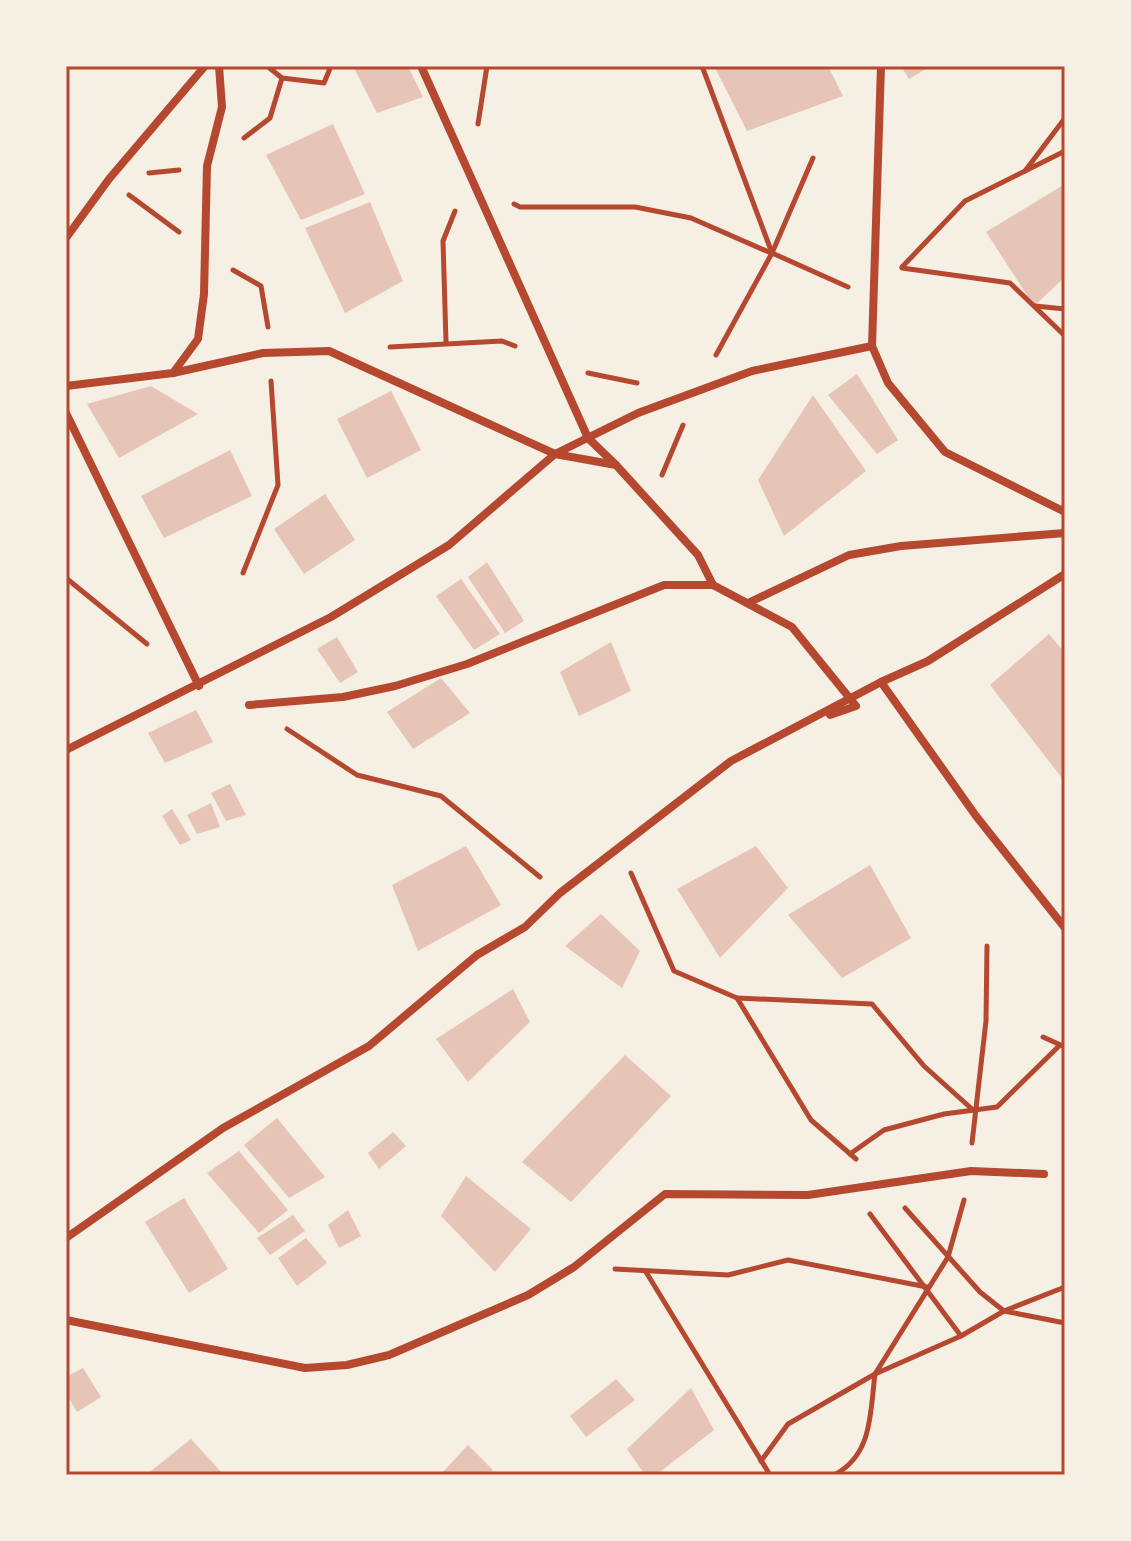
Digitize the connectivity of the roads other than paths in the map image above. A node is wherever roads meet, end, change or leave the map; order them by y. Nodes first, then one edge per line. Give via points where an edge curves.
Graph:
1 (205, 66) edge
2 (219, 66) edge
3 (421, 66) edge
4 (881, 66) edge
5 (66, 238) edge
6 (872, 346) junction
7 (173, 373) junction
8 (66, 386) edge
9 (66, 413) edge
10 (588, 438) junction
11 (555, 454) junction
12 (616, 465) junction
13 (1065, 512) edge
14 (1065, 533) edge
15 (1065, 574) edge
16 (713, 585) junction
17 (750, 602) junction
18 (881, 682) junction
19 (199, 686) junction
20 (851, 699) junction
21 (249, 705) road end
22 (66, 750) edge
23 (1065, 928) edge
24 (1044, 1174) dead end
25 (66, 1238) edge
26 (66, 1320) edge

1 - 5 street
2 - 7 street via 222,107 207,166 198,339
3 - 10 street
4 - 6 street
6 - 10 street via 752,371 638,413
6 - 13 street via 888,383 945,452
7 - 8 street
7 - 11 street via 271,352 329,351
9 - 19 street
10 - 11 street
10 - 12 street
11 - 12 street
11 - 19 street via 449,545 331,617
12 - 16 street via 698,555
14 - 17 street via 849,555
15 - 18 street via 928,661
16 - 17 street
16 - 21 street via 664,585 467,664 395,686 343,697
17 - 20 street via 792,627
18 - 20 street
18 - 23 street via 976,816
19 - 22 street
20 - 25 street via 731,761 560,893 525,927 477,955 369,1046 223,1128
24 - 26 street via 971,1171 808,1195 665,1194 574,1267 528,1295 389,1355 347,1365 305,1368

